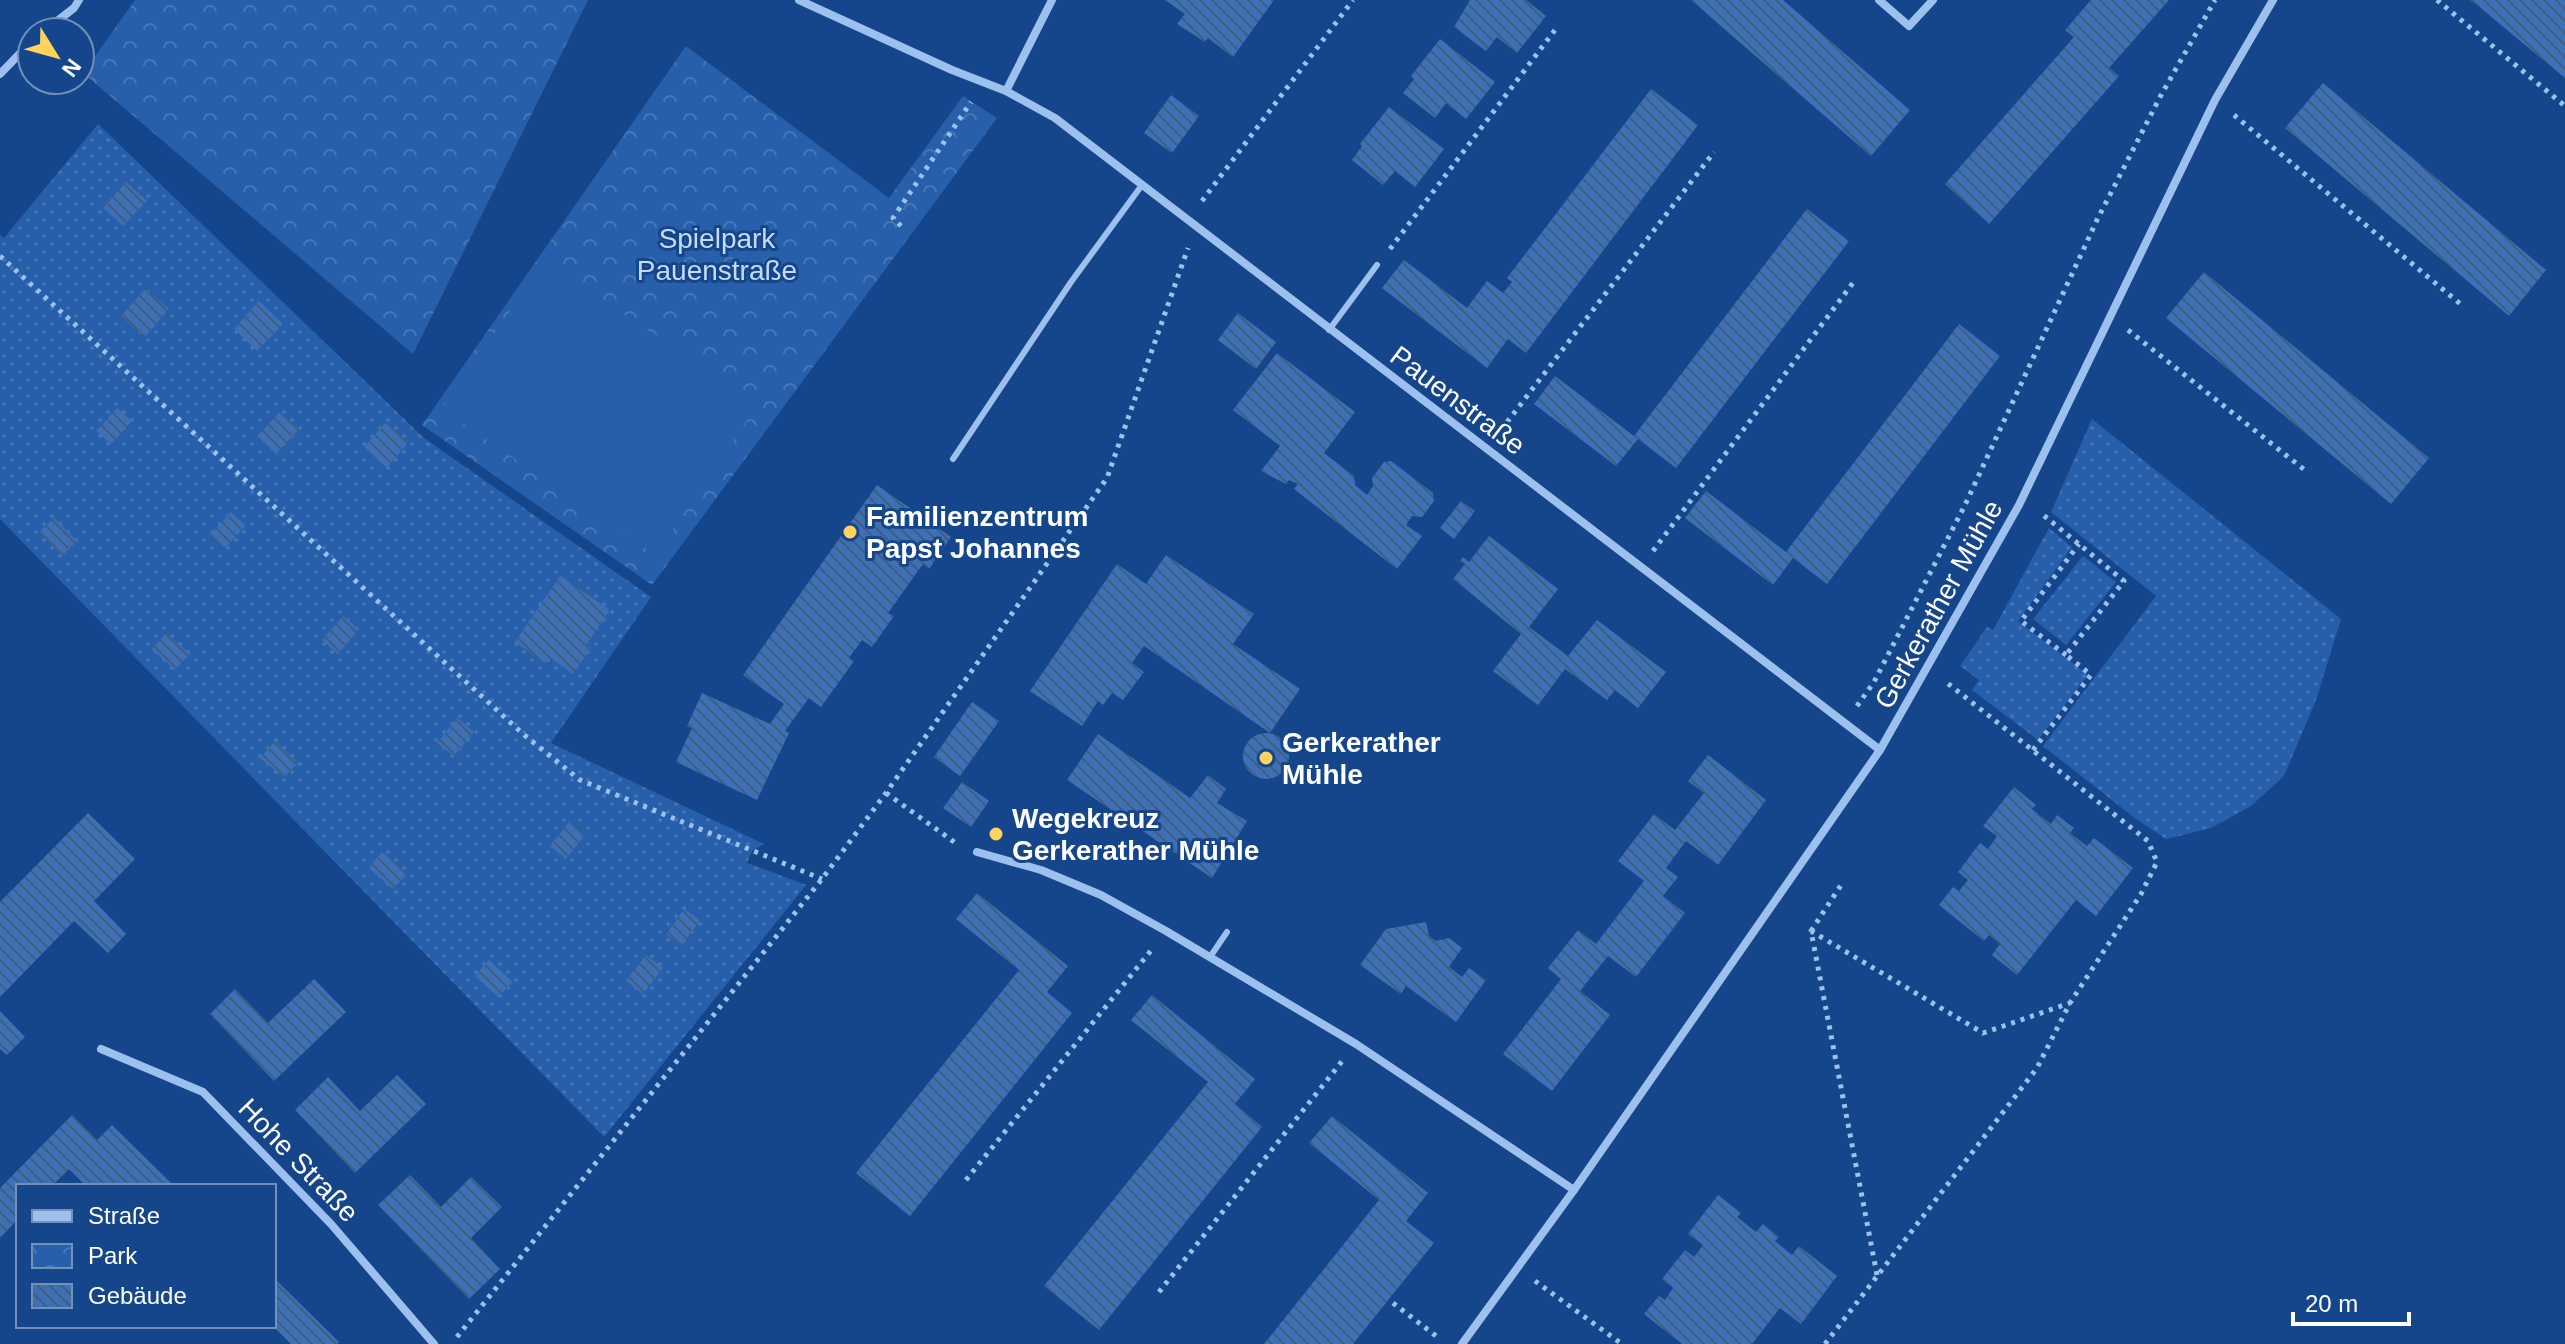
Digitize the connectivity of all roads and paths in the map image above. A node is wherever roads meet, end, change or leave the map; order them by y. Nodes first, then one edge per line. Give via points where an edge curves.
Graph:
1 (79, 0) edge
2 (799, 0) edge
3 (1052, 0) edge
4 (1353, 0) edge
5 (1879, 0) edge
6 (1933, 0) edge
7 (2215, 0) edge
8 (2273, 0) edge
9 (2437, 0) edge
10 (64, 16) edge
11 (1558, 26) dead end
12 (16, 58) edge
13 (0, 74) edge
14 (986, 82) junction
15 (1006, 91) junction
16 (2215, 100) junction
17 (2565, 106) edge
18 (1714, 152) dead end
19 (1142, 185) junction
20 (1186, 221) junction
21 (901, 226) dead end
22 (1195, 228) junction
23 (0, 256) edge
24 (1377, 265) joint
25 (1855, 280) dead end
26 (2464, 307) dead end
27 (2112, 317) junction
28 (1329, 330) junction
29 (1486, 450) junction
30 (953, 459) dead end
31 (2306, 471) dead end
32 (2022, 498) junction
33 (2079, 544) junction
34 (1641, 567) junction
35 (2066, 655) junction
36 (1928, 668) junction
37 (1845, 723) junction
38 (1880, 750) junction
39 (2033, 750) junction
40 (886, 793) junction
41 (977, 852) joint
42 (822, 879) junction
43 (1843, 882) dead end
44 (1166, 931) junction
45 (1811, 931) junction
46 (1227, 932) dead end
47 (1210, 957) junction
48 (2070, 1003) junction
49 (1356, 1044) junction
50 (101, 1049) dead end
51 (966, 1180) dead end
52 (1574, 1190) junction
53 (1517, 1268) junction
54 (1878, 1276) junction
55 (1159, 1292) dead end
56 (1393, 1303) dead end
57 (434, 1344) edge
58 (452, 1344) edge
59 (1447, 1344) edge
60 (1462, 1344) edge
61 (1622, 1344) edge
62 (1825, 1344) edge

1 - 10 street
2 - 14 street, Pauenstraße
3 - 15 street
4 - 20 path
5 - 6 street via 1909,26
7 - 37 path via 2097,220 1965,505 1874,682
8 - 16 street, Gerkerather Mühle
9 - 17 path
11 - 24 path
12 - 13 street
14 - 15 street, Pauenstraße
14 - 21 path via 893,218
15 - 19 street, Pauenstraße via 1055,118
16 - 26 path
16 - 27 street, Gerkerather Mühle
18 - 29 path
19 - 20 street, Pauenstraße
19 - 30 lane
20 - 22 street, Pauenstraße
22 - 28 street, Pauenstraße
22 - 40 path via 1107,478
23 - 42 path via 523,734 580,780
24 - 28 lane
25 - 34 path
27 - 31 path
27 - 32 street, Gerkerather Mühle
28 - 29 street, Pauenstraße
29 - 34 street, Pauenstraße
32 - 33 path
32 - 36 street, Gerkerather Mühle
33 - 35 path via 2124,581
33 - 35 path via 2021,621
34 - 37 street, Pauenstraße
35 - 39 path via 2091,675
36 - 38 street, Gerkerather Mühle
36 - 39 path
37 - 38 street, Pauenstraße
38 - 52 street, Gerkerather Mühle
39 - 48 path via 2148,841 2157,862
40 - 41 path via 958,845
40 - 42 path
41 - 44 street via 1101,895
42 - 58 path
43 - 45 path
44 - 47 street
44 - 51 path
45 - 48 path via 1983,1033
45 - 54 path
46 - 47 lane
47 - 49 street
48 - 54 path via 2037,1068
49 - 52 street
49 - 55 path
50 - 57 street, Hohe Straße via 203,1092 331,1224
52 - 53 street, Gerkerather Mühle
53 - 60 street, Gerkerather Mühle
53 - 61 path
54 - 62 path
56 - 59 path

